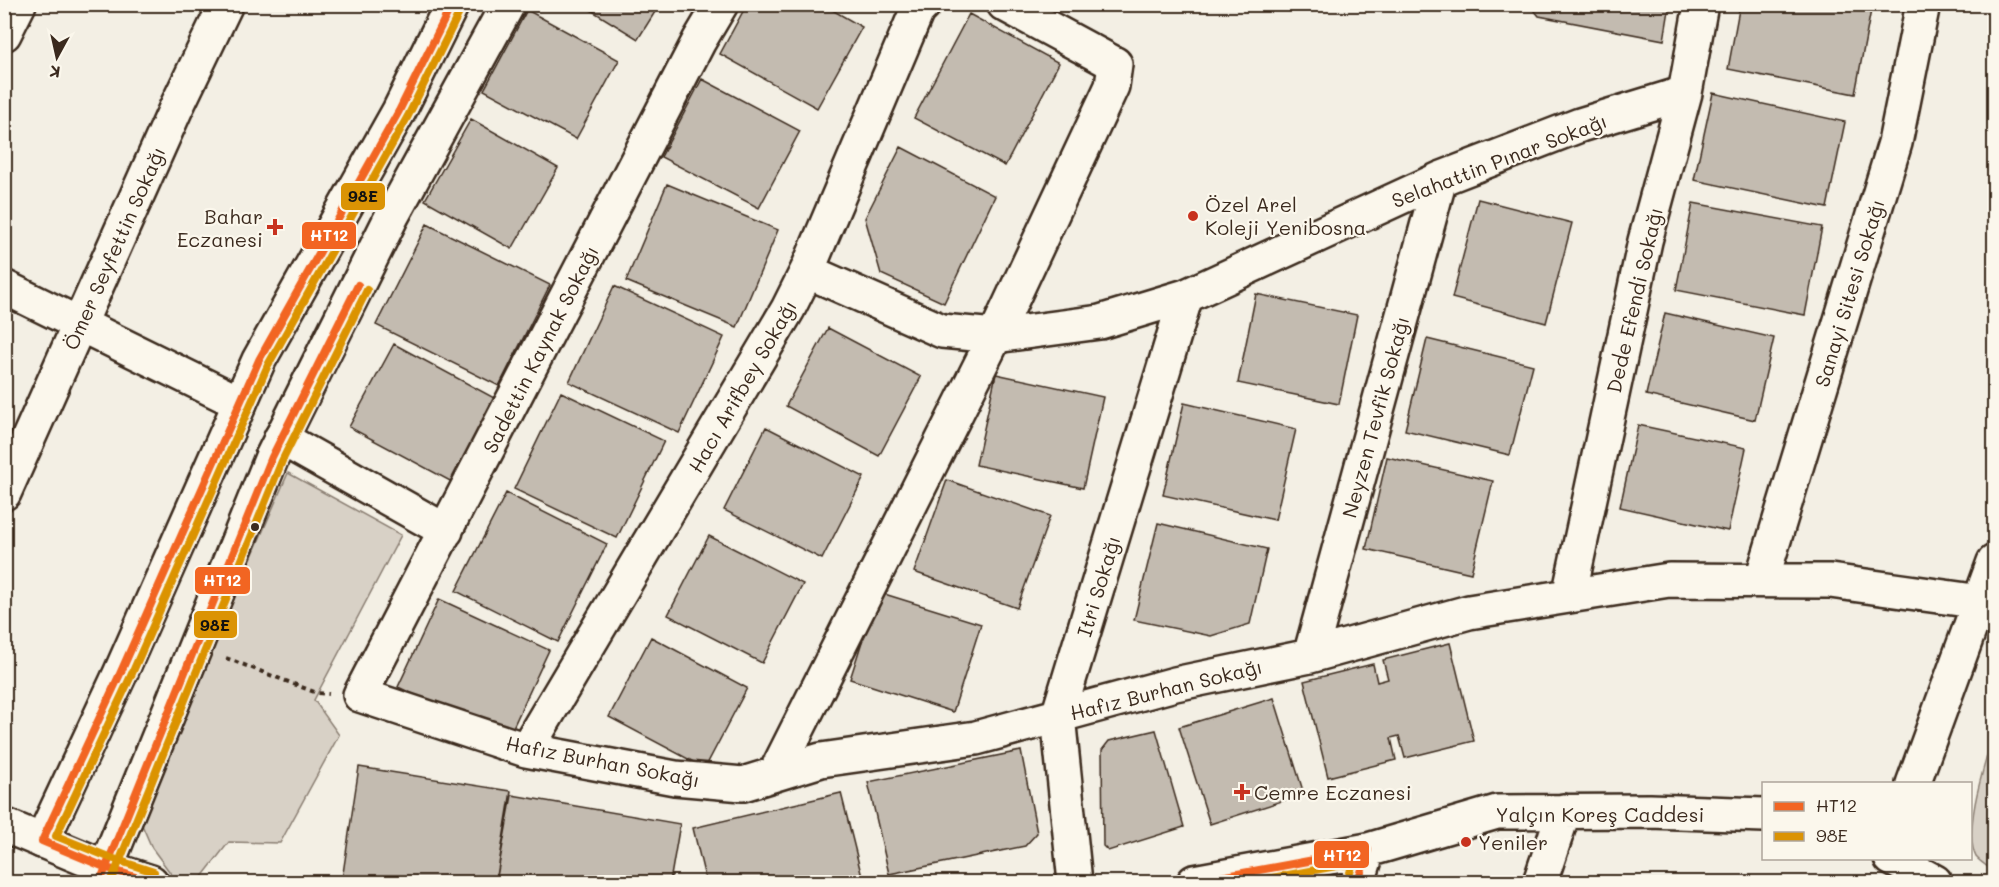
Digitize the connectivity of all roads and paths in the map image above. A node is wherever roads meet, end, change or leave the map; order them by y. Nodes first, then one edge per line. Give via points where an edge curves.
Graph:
1 (19, 4) edge
2 (226, 4) edge
3 (452, 4) edge
4 (508, 4) edge
5 (721, 4) edge
6 (1004, 4) edge
7 (1701, 4) edge
8 (1923, 4) edge
9 (916, 7) edge
10 (4, 34) edge
11 (1685, 93) junction
12 (1440, 179) junction
13 (807, 271) junction
14 (4, 287) edge
15 (1186, 296) junction
16 (80, 324) junction
17 (994, 336) junction
18 (240, 403) junction
19 (281, 438) junction
20 (4, 493) edge
21 (446, 531) junction
22 (1995, 562) edge
23 (1762, 579) junction
24 (1569, 596) junction
25 (1981, 602) junction
26 (196, 646) junction
27 (1310, 656) junction
28 (360, 695) junction
29 (1058, 716) junction
30 (526, 750) junction
31 (775, 774) junction
32 (1912, 781) edge
33 (1564, 811) junction
34 (1762, 815) edge
35 (4, 825) edge
36 (42, 841) junction
37 (1368, 850) junction
38 (1895, 860) edge
39 (1932, 860) edge
40 (104, 875) edge
41 (152, 882) edge
42 (1075, 882) edge
43 (1194, 882) edge
44 (1358, 882) edge
45 (1540, 882) edge
46 (1935, 882) edge
47 (1939, 882) edge

1 - 10 street
2 - 16 street, Ömer Seyfettin Sokağı
3 - 18 street via 399,111
4 - 19 street via 393,214
5 - 21 street, Sadettin Kaynak Sokağı
6 - 17 street via 1115,64 1112,86
7 - 11 street, Dede Efendi Sokağı
8 - 23 street, Sanayi Sitesi Sokağı via 1895,142
9 - 13 street, Hacı Arifbey Sokağı
11 - 12 street, Selahattin Pınar Sokağı via 1580,125
11 - 24 street, Dede Efendi Sokağı via 1645,241
12 - 15 street, Selahattin Pınar Sokağı
12 - 27 street, Neyzen Tevfik Sokağı
13 - 17 street, Selahattin Pınar Sokağı via 942,331
13 - 30 street, Hacı Arifbey Sokağı via 789,309
14 - 16 street
15 - 17 street, Selahattin Pınar Sokağı via 1100,322
15 - 29 street, Itri Sokağı
16 - 18 street
16 - 20 street, Ömer Seyfettin Sokağı
17 - 31 street
18 - 36 street
19 - 21 street
19 - 26 street
21 - 28 street, Sadettin Kaynak Sokağı
22 - 25 street
23 - 24 street, Hafız Burhan Sokağı via 1669,580
23 - 25 street, Hafız Burhan Sokağı via 1830,581
24 - 27 street, Hafız Burhan Sokağı via 1468,612
25 - 32 street
26 - 28 path via 317,693
26 - 40 street
27 - 29 street, Hafız Burhan Sokağı via 1175,684
28 - 30 street, Hafız Burhan Sokağı
29 - 31 street, Hafız Burhan Sokağı via 976,738 821,760
29 - 42 street, Itri Sokağı
30 - 31 street, Hafız Burhan Sokağı via 675,778 743,784
33 - 34 street, Yalçın Koreş Caddesi
33 - 37 street, Yalçın Koreş Caddesi via 1497,812
33 - 45 street
35 - 36 street
36 - 40 street
37 - 43 street, Yalçın Koreş Caddesi
37 - 44 street
38 - 46 street
39 - 47 street
40 - 41 street

